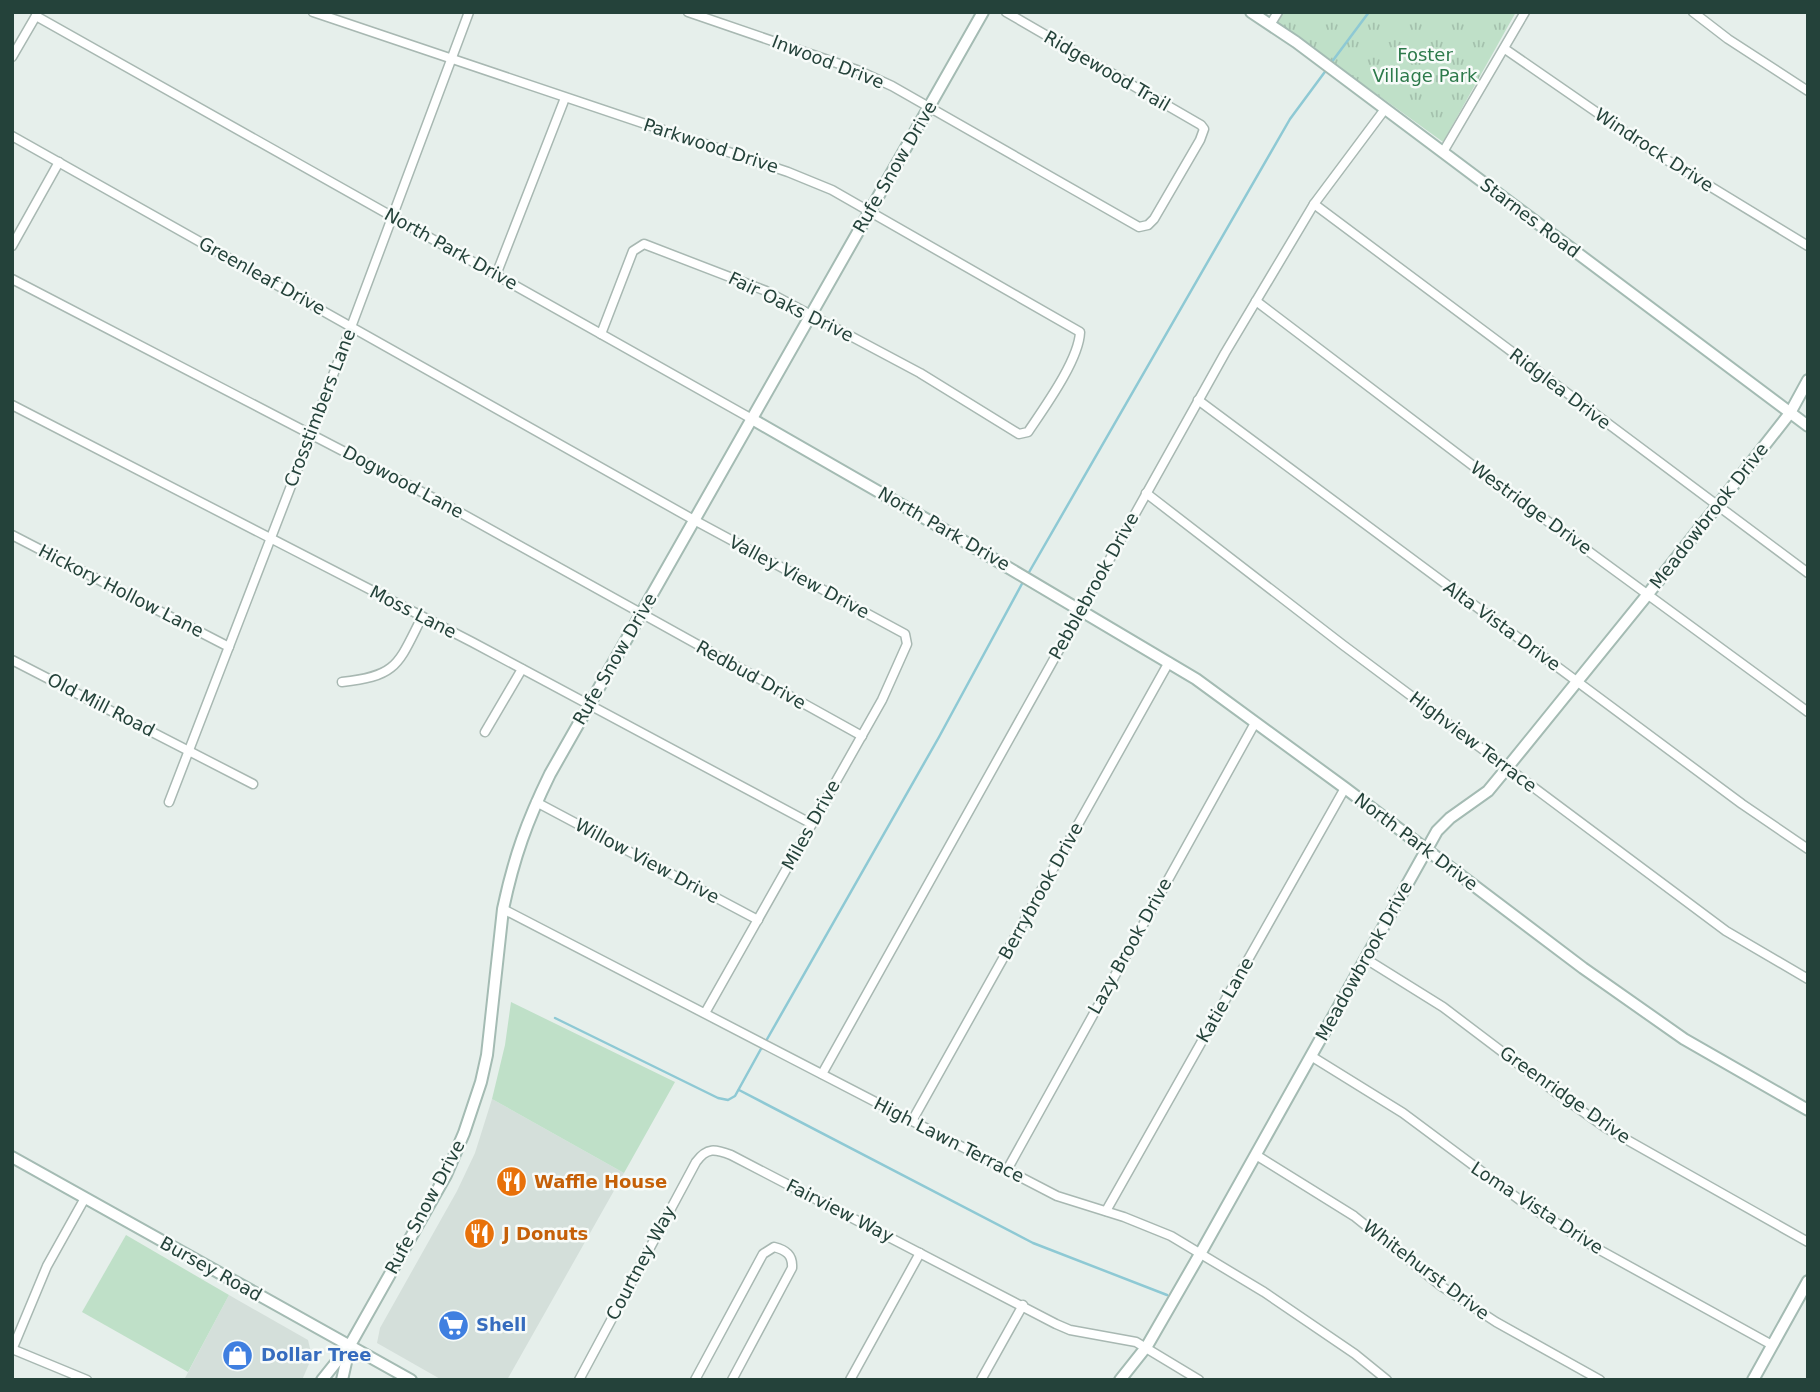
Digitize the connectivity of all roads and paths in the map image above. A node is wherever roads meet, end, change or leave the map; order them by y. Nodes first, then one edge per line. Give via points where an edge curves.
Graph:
1 (313, 12) edge
2 (469, 12) edge
3 (688, 12) edge
4 (984, 12) edge
5 (1006, 12) edge
6 (1251, 12) edge
7 (1278, 12) edge
8 (1525, 12) edge
9 (1693, 12) edge
10 (37, 14) edge
11 (1270, 25) junction
12 (1504, 49) junction
13 (12, 57) edge
14 (451, 58) junction
15 (1808, 91) edge
16 (565, 98) junction
17 (929, 107) junction
18 (1385, 109) junction
19 (12, 136) edge
20 (1443, 152) junction
21 (59, 162) junction
22 (1314, 204) junction
23 (870, 211) junction
24 (393, 217) junction
25 (1144, 227) joint
26 (12, 246) edge
27 (1808, 246) edge
28 (496, 275) junction
29 (12, 279) edge
30 (1256, 301) junction
31 (811, 314) junction
32 (351, 326) junction
33 (601, 334) junction
34 (1808, 380) edge
35 (1198, 400) junction
36 (12, 405) edge
37 (1790, 413) junction
38 (752, 419) junction
39 (1808, 426) edge
40 (311, 434) junction
41 (1019, 434) joint
42 (1146, 493) junction
43 (1716, 505) junction
44 (694, 520) junction
45 (12, 535) edge
46 (270, 538) junction
47 (1808, 573) edge
48 (1648, 594) junction
49 (1081, 610) junction
50 (641, 613) junction
51 (422, 617) junction
52 (905, 634) joint
53 (229, 647) junction
54 (12, 660) edge
55 (1169, 662) junction
56 (522, 670) junction
57 (1577, 681) junction
58 (342, 682) dead end
59 (587, 706) junction
60 (1808, 712) edge
61 (1255, 723) junction
62 (485, 732) dead end
63 (862, 736) junction
64 (189, 750) junction
65 (1507, 768) junction
66 (254, 783) dead end
67 (1345, 788) junction
68 (169, 802) dead end
69 (536, 802) junction
70 (812, 824) junction
71 (1808, 849) edge
72 (1426, 850) junction
73 (503, 909) junction
74 (758, 920) junction
75 (1366, 959) junction
76 (1808, 979) edge
77 (705, 1013) junction
78 (1311, 1056) junction
79 (822, 1074) junction
80 (1808, 1110) edge
81 (912, 1121) junction
82 (708, 1150) joint
83 (1256, 1155) junction
84 (12, 1157) edge
85 (1007, 1170) junction
86 (85, 1198) junction
87 (1106, 1211) junction
88 (1808, 1242) edge
89 (920, 1253) junction
90 (1200, 1254) junction
91 (1808, 1281) edge
92 (1023, 1305) junction
93 (350, 1345) junction
94 (1772, 1345) junction
95 (1147, 1346) junction
96 (12, 1349) edge
97 (88, 1380) edge
98 (322, 1380) edge
99 (342, 1380) edge
100 (411, 1380) edge
101 (579, 1380) edge
102 (695, 1380) edge
103 (732, 1380) edge
104 (850, 1380) edge
105 (981, 1380) edge
106 (1120, 1380) edge
107 (1199, 1380) edge
108 (1387, 1380) edge
109 (1600, 1380) edge
110 (1753, 1380) edge

1 - 14 street, Parkwood Drive
2 - 14 street, Crosstimbers Lane
3 - 17 street, Inwood Drive via 857,70
4 - 17 street, Rufe Snow Drive
5 - 25 street, Ridgewood Trail via 1201,125 1203,132 1154,219
6 - 11 street, Starnes Road
7 - 11 street
8 - 12 street
9 - 15 street
10 - 13 street
10 - 24 street, North Park Drive
11 - 18 street, Starnes Road
12 - 20 street
12 - 27 street, Windrock Drive via 1657,155
14 - 16 street, Parkwood Drive
14 - 24 street, Crosstimbers Lane
16 - 23 street, Parkwood Drive via 788,172
16 - 28 street
17 - 23 street, Rufe Snow Drive
17 - 25 street, Inwood Drive
18 - 20 street, Starnes Road
18 - 22 street, Pebblebrook Drive
19 - 21 street, Greenleaf Drive
20 - 37 street, Starnes Road
21 - 26 street
21 - 32 street, Greenleaf Drive
22 - 30 street, Pebblebrook Drive
22 - 43 street, Ridglea Drive
23 - 31 street, Rufe Snow Drive
23 - 41 street, Parkwood Drive via 1080,332 1051,398 1028,432
24 - 28 street, North Park Drive
24 - 32 street, Crosstimbers Lane
28 - 33 street, North Park Drive
29 - 40 street, Dogwood Lane
30 - 35 street, Pebblebrook Drive
30 - 48 street, Westridge Drive
31 - 33 street, Fair Oaks Drive via 766,291 644,244 633,251
31 - 38 street, Rufe Snow Drive
31 - 41 street, Fair Oaks Drive
32 - 40 street, Crosstimbers Lane
32 - 44 street, Greenleaf Drive
33 - 38 street, North Park Drive
34 - 37 street, Meadowbrook Drive
35 - 42 street, Pebblebrook Drive
35 - 57 street, Alta Vista Drive
36 - 46 street, Moss Lane
37 - 39 street, Starnes Road
37 - 43 street, Meadowbrook Drive
38 - 44 street, Rufe Snow Drive
38 - 49 street, North Park Drive
40 - 46 street, Crosstimbers Lane
40 - 50 street, Dogwood Lane
42 - 49 street, Pebblebrook Drive
42 - 65 street, Highview Terrace
43 - 47 street, Ridglea Drive
43 - 48 street, Meadowbrook Drive
44 - 50 street, Rufe Snow Drive
44 - 52 street, Valley View Drive
45 - 53 street, Hickory Hollow Lane
46 - 51 street, Moss Lane
46 - 53 street, Crosstimbers Lane
48 - 57 street, Meadowbrook Drive
48 - 60 street, Westridge Drive
49 - 55 street, North Park Drive
49 - 79 street, Pebblebrook Drive
50 - 59 street, Rufe Snow Drive
50 - 63 street, Redbud Drive
51 - 56 street, Moss Lane
51 - 58 street via 395,665 375,677
52 - 63 street, Miles Drive via 903,654
53 - 64 street, Crosstimbers Lane
54 - 64 street, Old Mill Road
55 - 61 street, North Park Drive
55 - 81 street, Berrybrook Drive
56 - 59 street, Moss Lane
56 - 62 street
57 - 65 street, Meadowbrook Drive
57 - 71 street, Alta Vista Drive
59 - 69 street, Rufe Snow Drive
59 - 70 street, Moss Lane
61 - 67 street, North Park Drive
61 - 85 street, Lazy Brook Drive
63 - 70 street, Miles Drive
64 - 66 street, Old Mill Road
64 - 68 street, Crosstimbers Lane
65 - 72 street, Meadowbrook Drive via 1488,791 1437,831
65 - 76 street, Highview Terrace via 1726,931
67 - 72 street, North Park Drive
67 - 87 street, Katie Lane
69 - 73 street, Rufe Snow Drive via 518,846
69 - 74 street, Willow View Drive
70 - 74 street, Miles Drive
72 - 75 street, Meadowbrook Drive
72 - 80 street, North Park Drive via 1684,1039
73 - 77 street, High Lawn Terrace
73 - 93 street, Rufe Snow Drive via 487,1055 473,1109 446,1175
74 - 77 street, Miles Drive
75 - 78 street, Meadowbrook Drive
75 - 88 street, Greenridge Drive via 1443,1007 1606,1128
77 - 79 street, High Lawn Terrace
78 - 83 street, Meadowbrook Drive
78 - 94 street, Loma Vista Drive via 1403,1113 1524,1203
79 - 81 street, High Lawn Terrace
81 - 85 street, High Lawn Terrace
82 - 89 street, Fairview Way via 731,1155
82 - 101 street, Courtney Way via 696,1162
83 - 90 street, Meadowbrook Drive
83 - 109 street, Whitehurst Drive via 1354,1216 1441,1286 1496,1322
84 - 86 street, Bursey Road
85 - 87 street, High Lawn Terrace via 1057,1196
86 - 93 street, Bursey Road
86 - 96 street via 47,1266
87 - 90 street, High Lawn Terrace via 1171,1236
89 - 92 street, Fairview Way
89 - 104 street
90 - 95 street, Meadowbrook Drive
90 - 108 street, High Lawn Terrace via 1264,1292
91 - 94 street
92 - 95 street, Fairview Way via 1070,1329
92 - 105 street
93 - 98 street, Rufe Snow Drive
93 - 99 street, Rufe Snow Drive
93 - 100 street, Bursey Road
94 - 110 street
95 - 106 street, Meadowbrook Drive
95 - 107 street, Fairview Way
96 - 97 street
102 - 103 street via 763,1254 769,1249 783,1250 791,1258 792,1268

